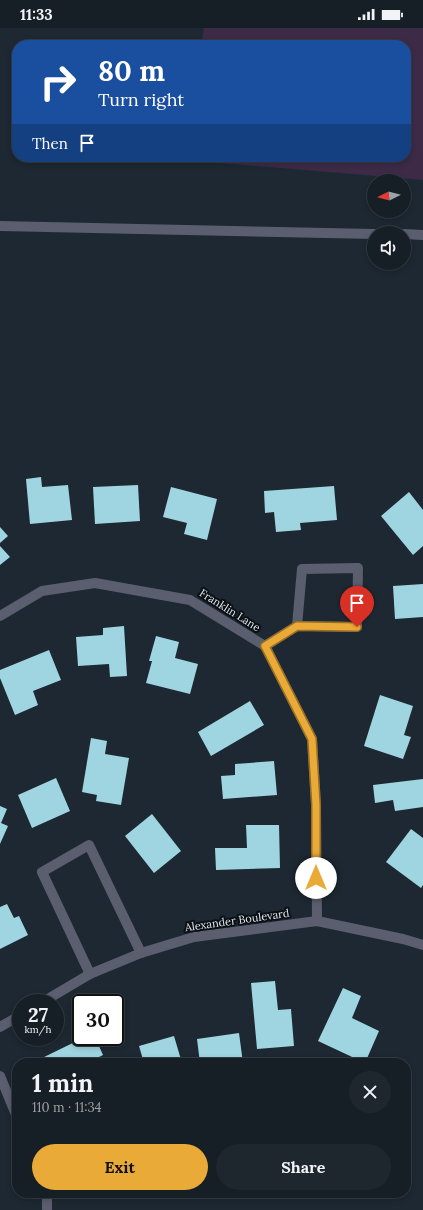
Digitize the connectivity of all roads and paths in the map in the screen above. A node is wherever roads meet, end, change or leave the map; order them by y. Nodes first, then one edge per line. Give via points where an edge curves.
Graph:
1 (0, 226) edge
2 (367, 234) edge
3 (411, 234) edge
4 (423, 235) edge
5 (0, 616) edge
6 (297, 626) junction
7 (265, 646) junction
8 (317, 921) junction
9 (423, 945) edge
10 (141, 953) junction
11 (90, 974) junction
12 (56, 994) edge
13 (12, 1020) edge
14 (0, 1027) edge
15 (0, 1076) edge
16 (12, 1105) edge
17 (47, 1198) edge
18 (47, 1210) edge

1 - 2 street
3 - 4 street
5 - 7 street, Franklin Lane via 42,591 95,583 190,600
6 - 6 street via 302,569 358,568 357,627
6 - 7 street
7 - 8 street, Franklin Lane via 312,739 316,805
8 - 9 street, Alexander Boulevard
8 - 10 street, Alexander Boulevard via 194,937
10 - 11 street, Alexander Boulevard
10 - 11 street via 89,845 42,872
11 - 12 street, Alexander Boulevard
13 - 14 street
15 - 16 street
17 - 18 street

